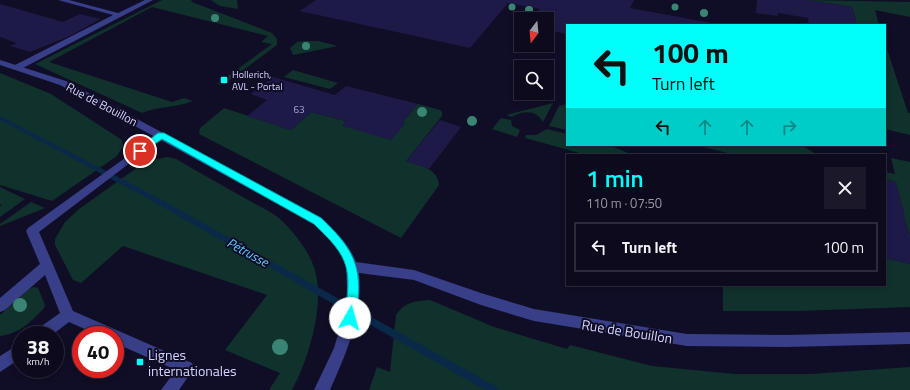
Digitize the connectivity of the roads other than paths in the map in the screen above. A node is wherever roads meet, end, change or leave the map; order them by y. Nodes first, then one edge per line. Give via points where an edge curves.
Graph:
1 (61, 0) edge
2 (150, 0) edge
3 (120, 15) junction
4 (0, 62) edge
5 (18, 67) junction
6 (161, 135) junction
7 (47, 266) junction
8 (355, 266) junction
9 (0, 306) edge
10 (68, 315) junction
11 (53, 326) edge
12 (93, 326) edge
13 (910, 338) edge
14 (124, 340) edge
15 (12, 356) edge
16 (0, 365) edge
17 (169, 390) edge
18 (322, 390) edge

1 - 3 street
2 - 3 street
3 - 5 street
4 - 5 street, Rue de Bouillon
5 - 6 street, Rue de Bouillon via 63,83
6 - 7 street via 32,231
6 - 8 street, Rue de Bouillon via 318,221 338,241
7 - 9 street
7 - 10 street
8 - 13 street, Rue de Bouillon via 414,275 481,299 534,314 687,340
8 - 18 street, Rue de Bouillon via 350,318 341,349
10 - 11 street
10 - 12 street
14 - 17 street via 187,368
15 - 16 street

